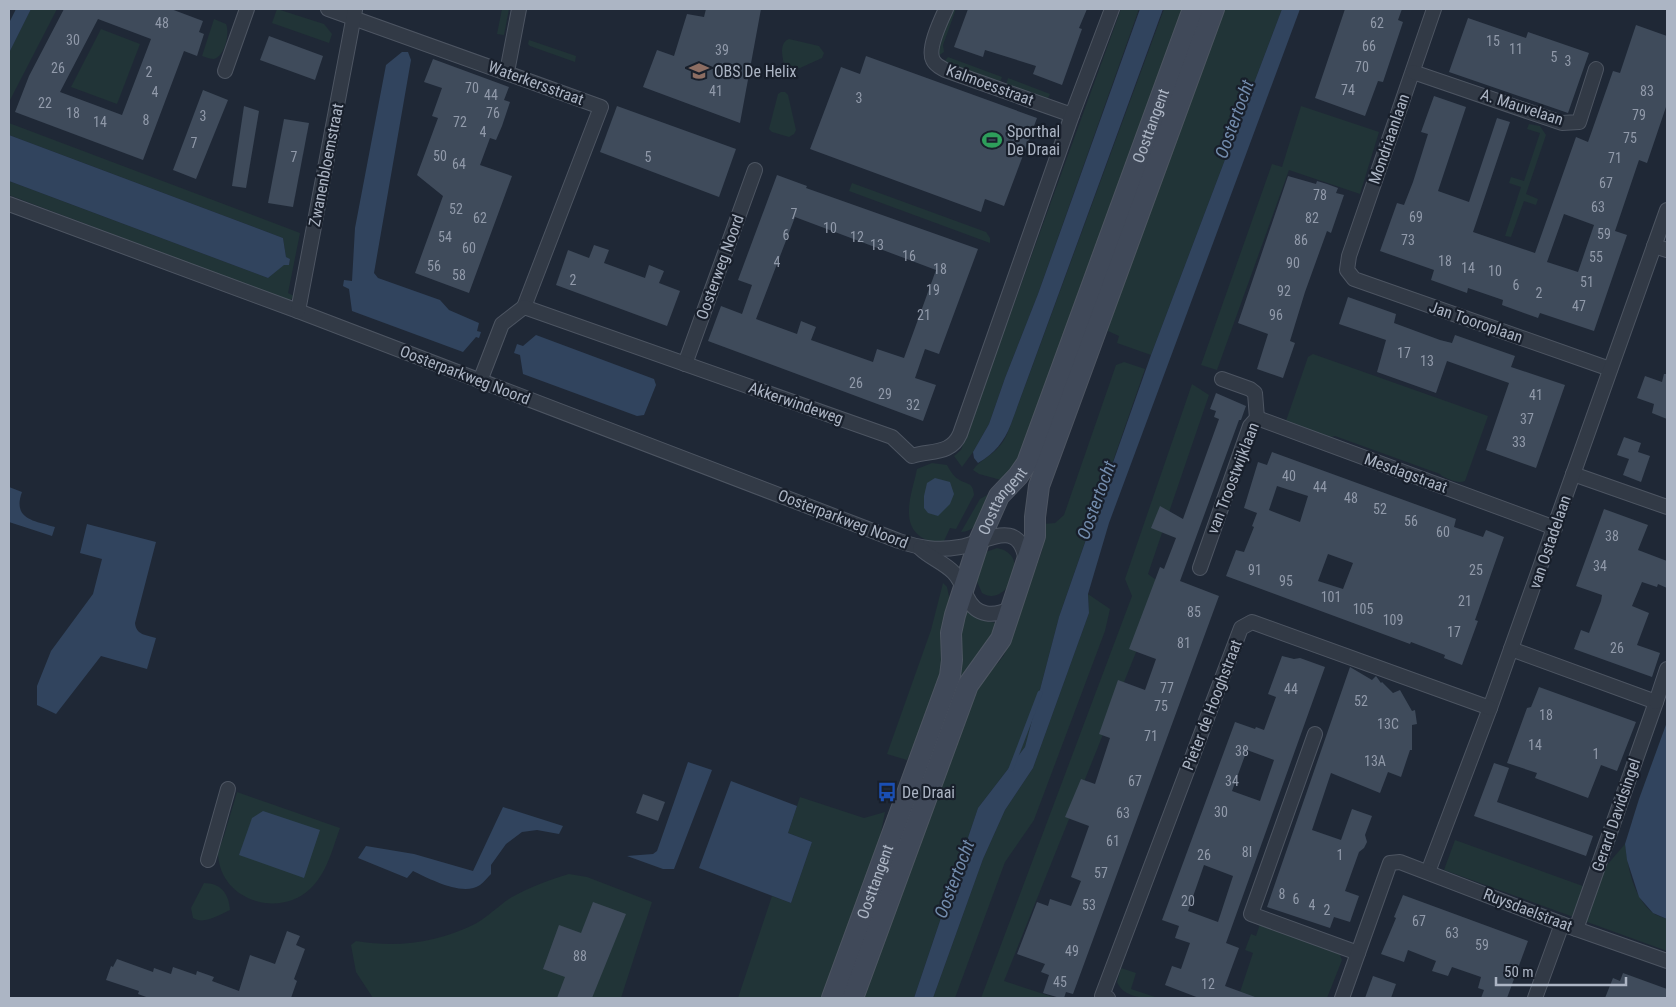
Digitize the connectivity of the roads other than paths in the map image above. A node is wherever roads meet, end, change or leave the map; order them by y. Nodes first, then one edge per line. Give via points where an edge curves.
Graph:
1 (247, 9) edge
2 (328, 9) edge
3 (519, 9) edge
4 (946, 9) edge
5 (1112, 9) edge
6 (1193, 9) edge
7 (1214, 9) edge
8 (1434, 9) edge
9 (355, 13) edge
10 (1596, 69) dead end
11 (225, 71) dead end
12 (507, 72) junction
13 (1413, 72) junction
14 (1072, 114) junction
15 (755, 170) dead end
16 (9, 204) edge
17 (1667, 210) edge
18 (1661, 248) edge
19 (1347, 270) joint
20 (524, 307) junction
21 (298, 311) junction
22 (685, 364) junction
23 (1610, 369) junction
24 (1222, 380) dead end
25 (480, 381) junction
26 (1257, 418) junction
27 (1573, 474) junction
28 (1667, 507) edge
29 (1555, 528) junction
30 (979, 541) junction
31 (920, 548) junction
32 (1026, 565) junction
33 (1200, 568) dead end
34 (963, 587) junction
35 (1012, 608) junction
36 (1511, 649) junction
37 (1667, 670) edge
38 (1656, 702) junction
39 (1490, 708) junction
40 (1315, 734) dead end
41 (228, 789) dead end
42 (208, 860) dead end
43 (1428, 872) junction
44 (1562, 924) junction
45 (1576, 929) junction
46 (1358, 953) junction
47 (1667, 961) edge
48 (832, 998) edge
49 (853, 998) edge
50 (1108, 998) edge
51 (1342, 998) edge
52 (1535, 998) edge

1 - 11 street
2 - 9 street, Waterkersstraat
3 - 12 street
4 - 14 street, Kalmoesstraat via 931,50 936,64 945,70
5 - 14 street
6 - 30 main road, Oosttangent via 1027,463 999,496
7 - 32 main road, Oosttangent via 1040,486 1035,536
8 - 13 street, Mondriaanlaan
9 - 12 street, Waterkersstraat
9 - 21 street, Zwanenbloemstraat
10 - 13 street, A. Mauvelaan via 1578,122 1562,122
12 - 20 street, Waterkersstraat via 601,107
13 - 19 street, Mondriaanlaan via 1348,256
14 - 22 street, Akkerwindeweg via 960,434 944,450 912,456 892,437
15 - 22 street, Oosterweg Noord
16 - 21 street, Oosterparkweg Noord
17 - 18 street, van Ostadelaan
18 - 23 street, van Ostadelaan
19 - 23 street, Jan Tooroplaan via 1354,279
20 - 22 street, Akkerwindeweg
20 - 25 street via 502,324
21 - 25 street, Oosterparkweg Noord
23 - 27 street, van Ostadelaan
24 - 26 street, van Troostwijklaan via 1255,393
25 - 31 street, Oosterparkweg Noord
26 - 29 street, Mesdagstraat
26 - 33 street, van Troostwijklaan via 1250,426
27 - 28 street
27 - 29 street, van Ostadelaan
29 - 36 street, van Ostadelaan
30 - 31 street, Oosterparkweg Noord via 960,547
30 - 32 street, Oosterparkweg Noord via 1000,535 1015,538 1024,548
30 - 34 main road, Oosttangent
31 - 34 street, Oosterparkweg Noord via 956,574
32 - 35 main road, Oosttangent
34 - 35 street, Oosterparkweg Noord via 970,604 978,612 992,615
34 - 48 main road, Oosttangent via 951,633 950,676
35 - 49 main road, Oosttangent via 1002,639 968,685
36 - 38 street
36 - 39 street, van Ostadelaan
37 - 38 street, Gerard Davidsingel
38 - 45 street, Gerard Davidsingel
39 - 43 street, van Ostadelaan
39 - 50 street, Pieter de Hooghstraat via 1252,622 1241,628 1102,996
40 - 46 street via 1251,914
41 - 42 street
43 - 44 street, Ruysdaelstraat
43 - 46 street, Ruysdaelstraat via 1400,862 1390,864
44 - 45 street, Ruysdaelstraat
44 - 52 street
45 - 47 street, Ruysdaelstraat
46 - 51 street

